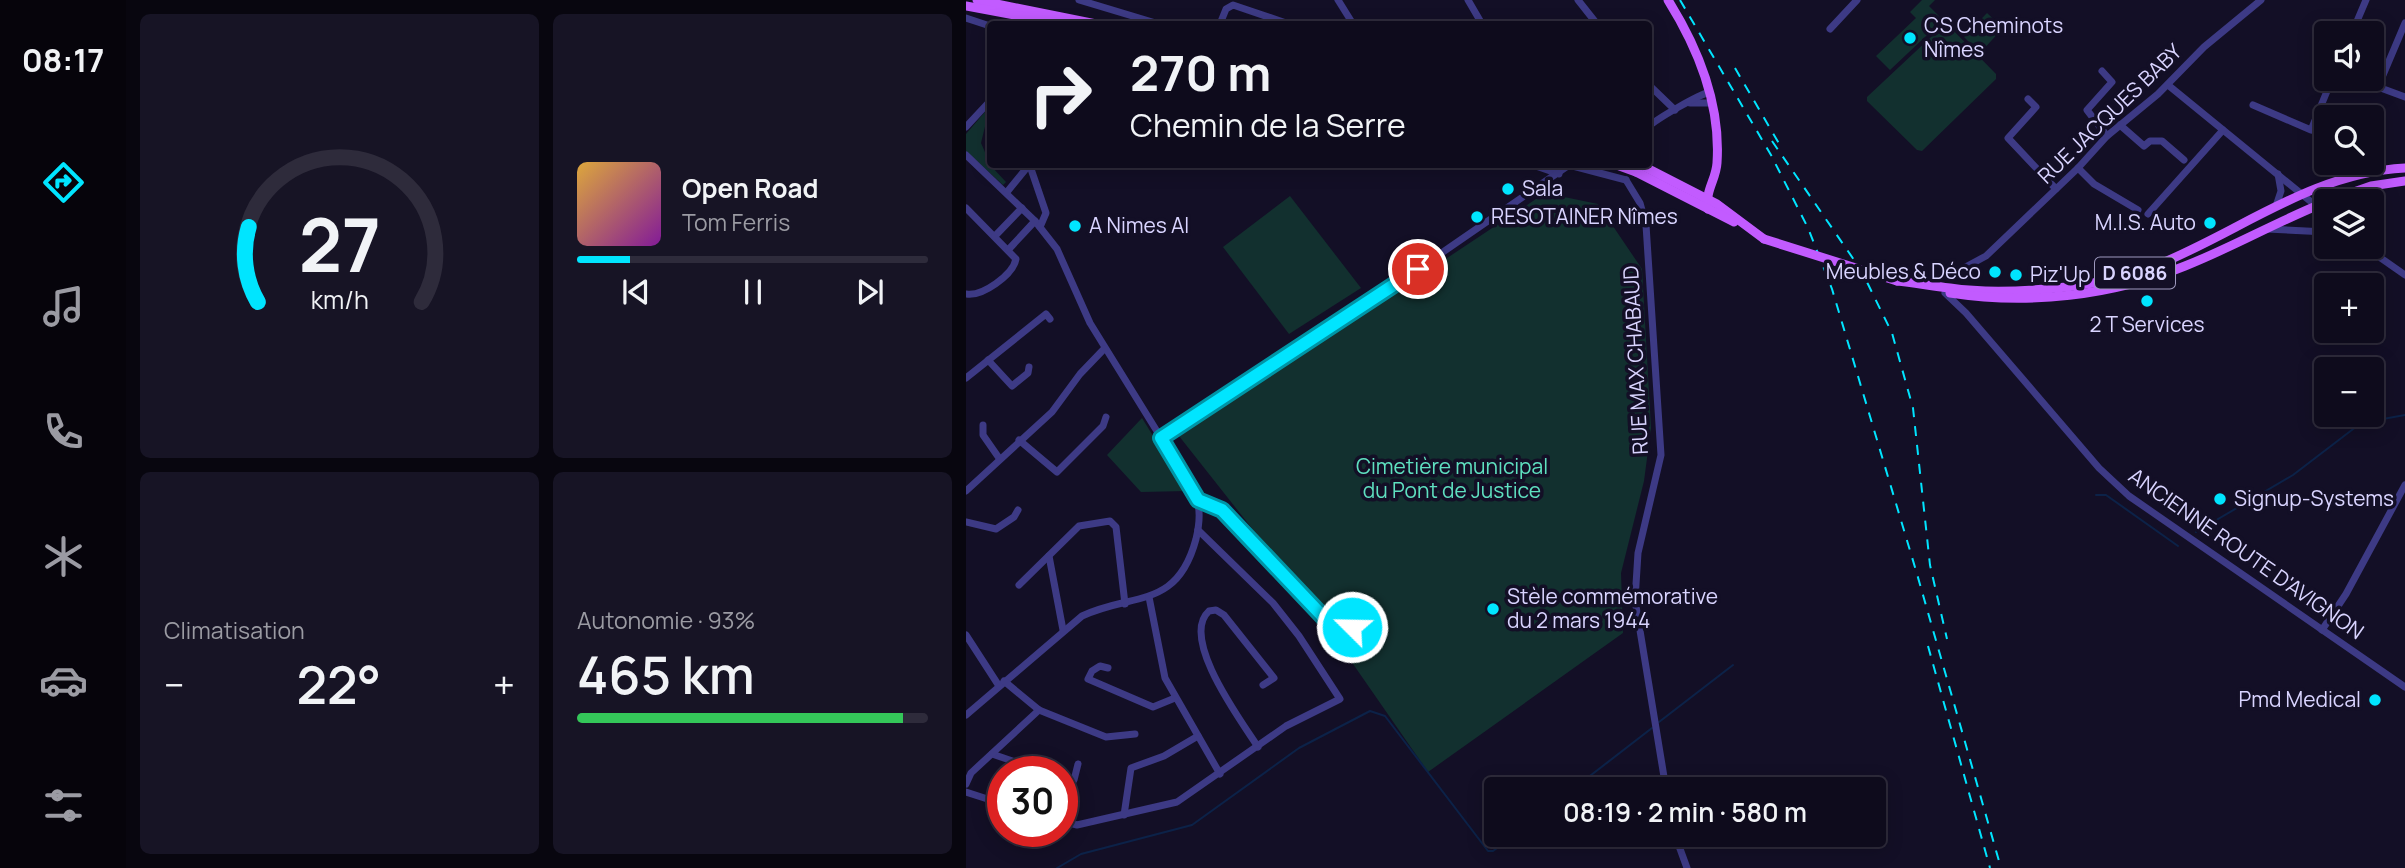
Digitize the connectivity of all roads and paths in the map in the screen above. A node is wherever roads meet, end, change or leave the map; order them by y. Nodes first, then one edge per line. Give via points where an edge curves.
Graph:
1 (977, 0) edge
2 (1079, 0) edge
3 (1110, 0) edge
4 (1338, 0) edge
5 (1468, 0) edge
6 (1578, 0) edge
7 (1668, 0) edge
8 (1857, 0) edge
9 (2260, 0) edge
10 (2366, 0) edge
11 (966, 6) edge
12 (1108, 9) junction
13 (966, 18) edge
14 (1047, 21) edge
15 (1081, 21) edge
16 (1149, 21) edge
17 (1221, 21) edge
18 (1280, 21) edge
19 (1351, 21) edge
20 (1480, 21) edge
21 (1595, 21) edge
22 (2357, 21) edge
23 (2405, 23) edge
24 (987, 25) edge
25 (1830, 29) dead end
26 (2403, 34) edge
27 (2102, 71) dead end
28 (2168, 85) junction
29 (1652, 88) edge
30 (2327, 91) edge
31 (1710, 92) junction
32 (2405, 97) edge
33 (2028, 99) dead end
34 (1690, 103) junction
35 (1712, 103) junction
36 (987, 104) edge
37 (2253, 105) dead end
38 (1675, 110) junction
39 (1652, 124) edge
40 (2120, 125) junction
41 (966, 127) edge
42 (2223, 130) junction
43 (2107, 136) junction
44 (966, 155) edge
45 (2184, 160) dead end
46 (1026, 168) edge
47 (1030, 168) edge
48 (1542, 168) edge
49 (1566, 168) edge
50 (1580, 168) edge
51 (1634, 168) edge
52 (1637, 168) edge
53 (1637, 168) edge
54 (2078, 168) junction
55 (2405, 168) edge
56 (2278, 173) junction
57 (1559, 174) junction
58 (1626, 180) junction
59 (2405, 181) edge
60 (2056, 189) junction
61 (2377, 189) edge
62 (1006, 192) junction
63 (2303, 193) junction
64 (1706, 197) junction
65 (2314, 198) edge
66 (2276, 206) junction
67 (2314, 207) edge
68 (966, 208) edge
69 (1023, 208) junction
70 (1708, 209) junction
71 (2138, 209) dead end
72 (2148, 214) dead end
73 (1038, 224) junction
74 (2266, 229) junction
75 (2314, 231) edge
76 (993, 233) junction
77 (1764, 239) junction
78 (1009, 249) junction
79 (2382, 259) edge
80 (2405, 275) edge
81 (1949, 276) dead end
82 (1898, 281) junction
83 (1945, 293) junction
84 (966, 294) edge
85 (1972, 296) junction
86 (1966, 313) junction
87 (1050, 319) dead end
88 (1104, 349) junction
89 (989, 360) junction
90 (1029, 367) dead end
91 (966, 378) edge
92 (1106, 417) dead end
93 (983, 425) dead end
94 (1161, 438) junction
95 (1019, 440) junction
96 (999, 458) junction
97 (2405, 485) edge
98 (966, 489) edge
99 (1198, 500) junction
100 (1018, 510) dead end
101 (966, 522) edge
102 (1198, 530) junction
103 (1049, 556) junction
104 (1018, 585) dead end
105 (1149, 597) junction
106 (1125, 604) junction
107 (1352, 627) dead end
108 (1063, 630) junction
109 (2322, 631) junction
110 (966, 635) edge
111 (1108, 668) dead end
112 (1002, 684) junction
113 (1263, 685) dead end
114 (2405, 687) edge
115 (1175, 698) junction
116 (1039, 710) junction
117 (966, 715) edge
118 (1135, 734) dead end
119 (1198, 736) junction
120 (1258, 747) junction
121 (992, 754) junction
122 (998, 756) edge
123 (1220, 774) junction
124 (1664, 777) edge
125 (966, 785) edge
126 (966, 792) edge
127 (987, 799) edge
128 (1124, 815) junction
129 (1078, 825) edge
130 (1679, 847) edge
131 (1686, 868) edge

1 - 15 main road
2 - 12 street
3 - 12 street
4 - 19 street
5 - 20 street
6 - 21 street
7 - 31 main road via 1694,46
8 - 25 street
9 - 28 street, RUE JACQUES BABY
10 - 22 street
11 - 14 main road
12 - 16 street
13 - 24 street
17 - 18 street via 1233,5
23 - 26 street
26 - 32 street via 2378,87
27 - 43 street via 2112,82 2087,110
28 - 40 street, RUE JACQUES BABY
28 - 42 street
29 - 38 street
30 - 37 street via 2311,130
31 - 34 street via 1697,95
31 - 35 main road
33 - 60 street via 2036,107 2008,138
34 - 35 street
34 - 38 street
35 - 64 main road via 1717,163
36 - 41 street
38 - 39 street
40 - 43 street, RUE JACQUES BABY
40 - 45 street via 2144,146 2162,141
42 - 56 street
42 - 72 street
43 - 54 street, RUE JACQUES BABY
44 - 62 street
46 - 62 street
47 - 73 street via 1046,213
48 - 57 street
49 - 57 street
50 - 58 street
51 - 58 street
52 - 64 main road, D 6086
53 - 70 main road, D 6086
54 - 60 street, RUE JACQUES BABY
54 - 71 street via 2094,184
55 - 63 main road, D 6086 via 2346,177
56 - 63 street
56 - 66 street via 2281,191
57 - 94 street
58 - 124 street, RUE MAX CHABAUD via 1640,202 1646,225 1661,456 1635,577 1637,624
59 - 61 main road, D 6086
60 - 81 street, RUE JACQUES BABY via 1986,256
62 - 69 street
63 - 65 street
63 - 66 main road, D 6086
64 - 70 main road
64 - 77 main road, D 6086
66 - 82 main road, D 6086 via 2183,254 2112,279 2016,289 1952,289
67 - 74 main road, D 6086
68 - 76 street
69 - 73 street
69 - 76 street
70 - 77 main road, D 6086
73 - 78 street
73 - 88 street via 1057,249
74 - 75 street
74 - 85 main road, D 6086 via 2187,266 2119,287 2076,296
76 - 78 street
77 - 82 main road, D 6086, bridge
78 - 84 street via 1016,259 1014,266 983,292
79 - 80 street
82 - 83 main road, D 6086
83 - 85 main road, D 6086
83 - 86 street, ANCIENNE ROUTE D'AVIGNON
85 - 86 street
86 - 109 street, ANCIENNE ROUTE D'AVIGNON via 2099,468 2129,496
87 - 89 street via 1046,314
88 - 94 street
88 - 95 street via 1052,412
89 - 90 street via 1012,386
89 - 91 street
92 - 95 street via 1103,426 1057,472
93 - 96 street via 983,435
94 - 99 street
95 - 96 street
96 - 98 street
97 - 109 street
99 - 102 street
99 - 107 street via 1222,510 1328,622
100 - 101 street via 996,529
102 - 105 street via 1181,574
102 - 120 street via 1279,611 1340,699 1286,726
103 - 104 street
103 - 106 street via 1082,525 1112,522
103 - 108 street
105 - 106 street
105 - 115 street via 1160,658
106 - 108 street via 1100,608
108 - 112 street
109 - 114 street, ANCIENNE ROUTE D'AVIGNON
110 - 112 street
111 - 115 street via 1100,666 1088,679 1153,707
112 - 116 street
112 - 117 street
113 - 120 street via 1274,678 1263,661 1224,615 1209,611 1201,623 1205,656
115 - 119 street
116 - 118 street via 1106,737
116 - 121 street
119 - 123 street
119 - 128 street via 1164,757 1131,768
120 - 123 street
121 - 122 street
121 - 125 street via 971,773
123 - 128 street via 1177,802
126 - 127 street
128 - 129 street
130 - 131 street

